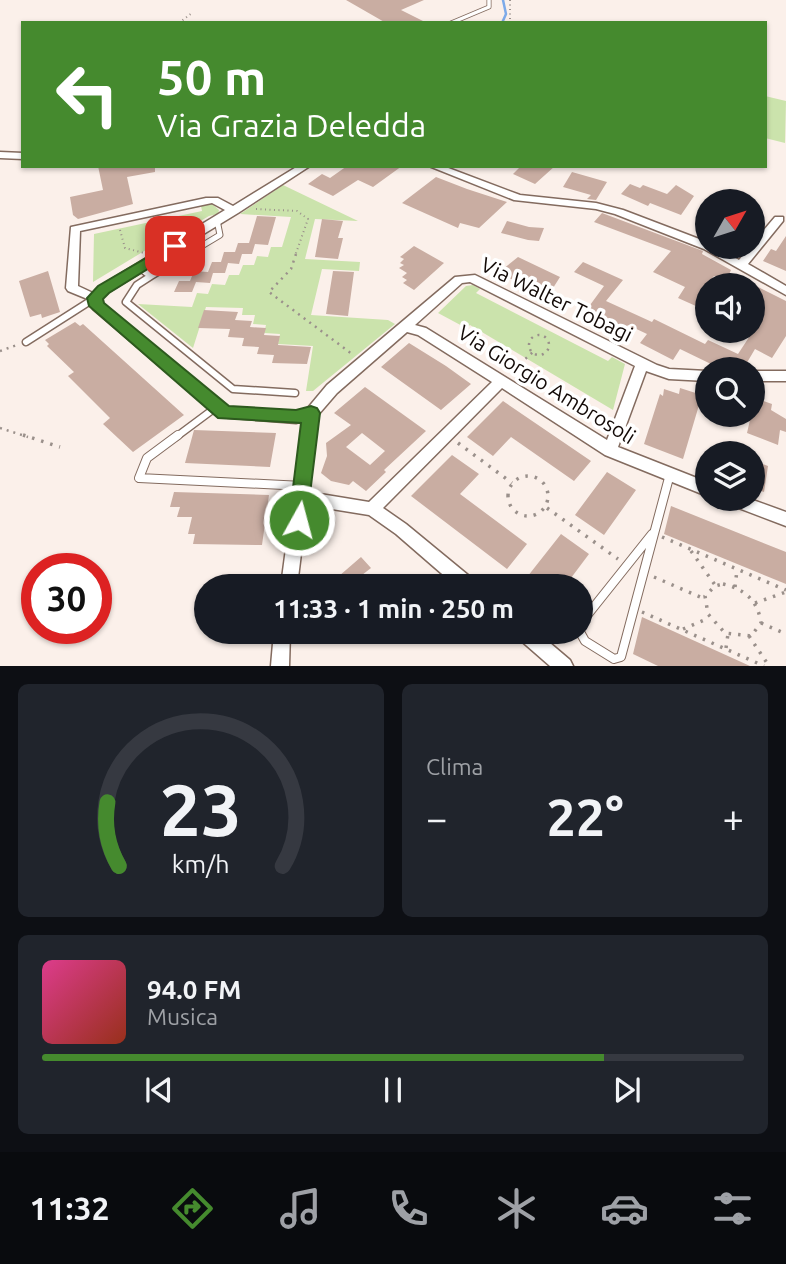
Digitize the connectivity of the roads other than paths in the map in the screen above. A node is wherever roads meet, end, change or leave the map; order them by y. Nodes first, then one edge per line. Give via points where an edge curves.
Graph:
1 (489, 0) edge
2 (455, 21) edge
3 (0, 155) edge
4 (19, 156) edge
5 (302, 168) edge
6 (439, 168) edge
7 (236, 210) junction
8 (779, 219) dead end
9 (218, 220) junction
10 (695, 242) edge
11 (730, 259) edge
12 (741, 265) junction
13 (139, 267) junction
14 (151, 276) junction
15 (786, 291) edge
16 (96, 302) junction
17 (406, 327) junction
18 (26, 342) road end
19 (642, 364) junction
20 (695, 375) edge
21 (765, 376) edge
22 (786, 376) edge
23 (501, 381) junction
24 (295, 393) dead end
25 (215, 408) junction
26 (311, 413) junction
27 (610, 450) junction
28 (670, 474) junction
29 (695, 484) edge
30 (302, 492) junction
31 (372, 509) junction
32 (765, 511) edge
33 (786, 519) edge
34 (653, 533) junction
35 (291, 574) edge
36 (454, 574) edge
37 (593, 607) edge
38 (281, 644) edge
39 (538, 644) edge
40 (591, 644) edge
41 (280, 666) edge
42 (564, 666) edge

1 - 2 lane via 489,6
3 - 4 street
5 - 7 street
6 - 10 street via 519,198 619,212
7 - 9 street
7 - 16 street via 214,200 75,229 72,288
8 - 12 street
9 - 13 street
9 - 14 lane via 220,235
11 - 12 street
12 - 15 street
13 - 14 lane
13 - 16 street
14 - 24 lane via 136,285 127,302 233,389
16 - 18 lane
16 - 25 street
17 - 19 street, Via Walter Tobagi via 459,280 471,278
17 - 23 street, Via Giorgio Ambrosoli via 422,331
17 - 26 street, Via Walter Tobagi via 332,389
19 - 20 street, Via Walter Tobagi via 669,374
19 - 27 street
21 - 22 street
23 - 27 street, Via Giorgio Ambrosoli
23 - 31 street
25 - 26 street via 225,413 296,418
25 - 30 lane via 147,458 139,478
26 - 30 street
27 - 28 street, Via Giorgio Ambrosoli
28 - 29 street, Via Giorgio Ambrosoli
28 - 34 lane
30 - 31 street
30 - 35 street
31 - 36 street
32 - 33 street
34 - 37 lane
34 - 40 lane via 621,657 614,659
38 - 41 street
39 - 42 street

